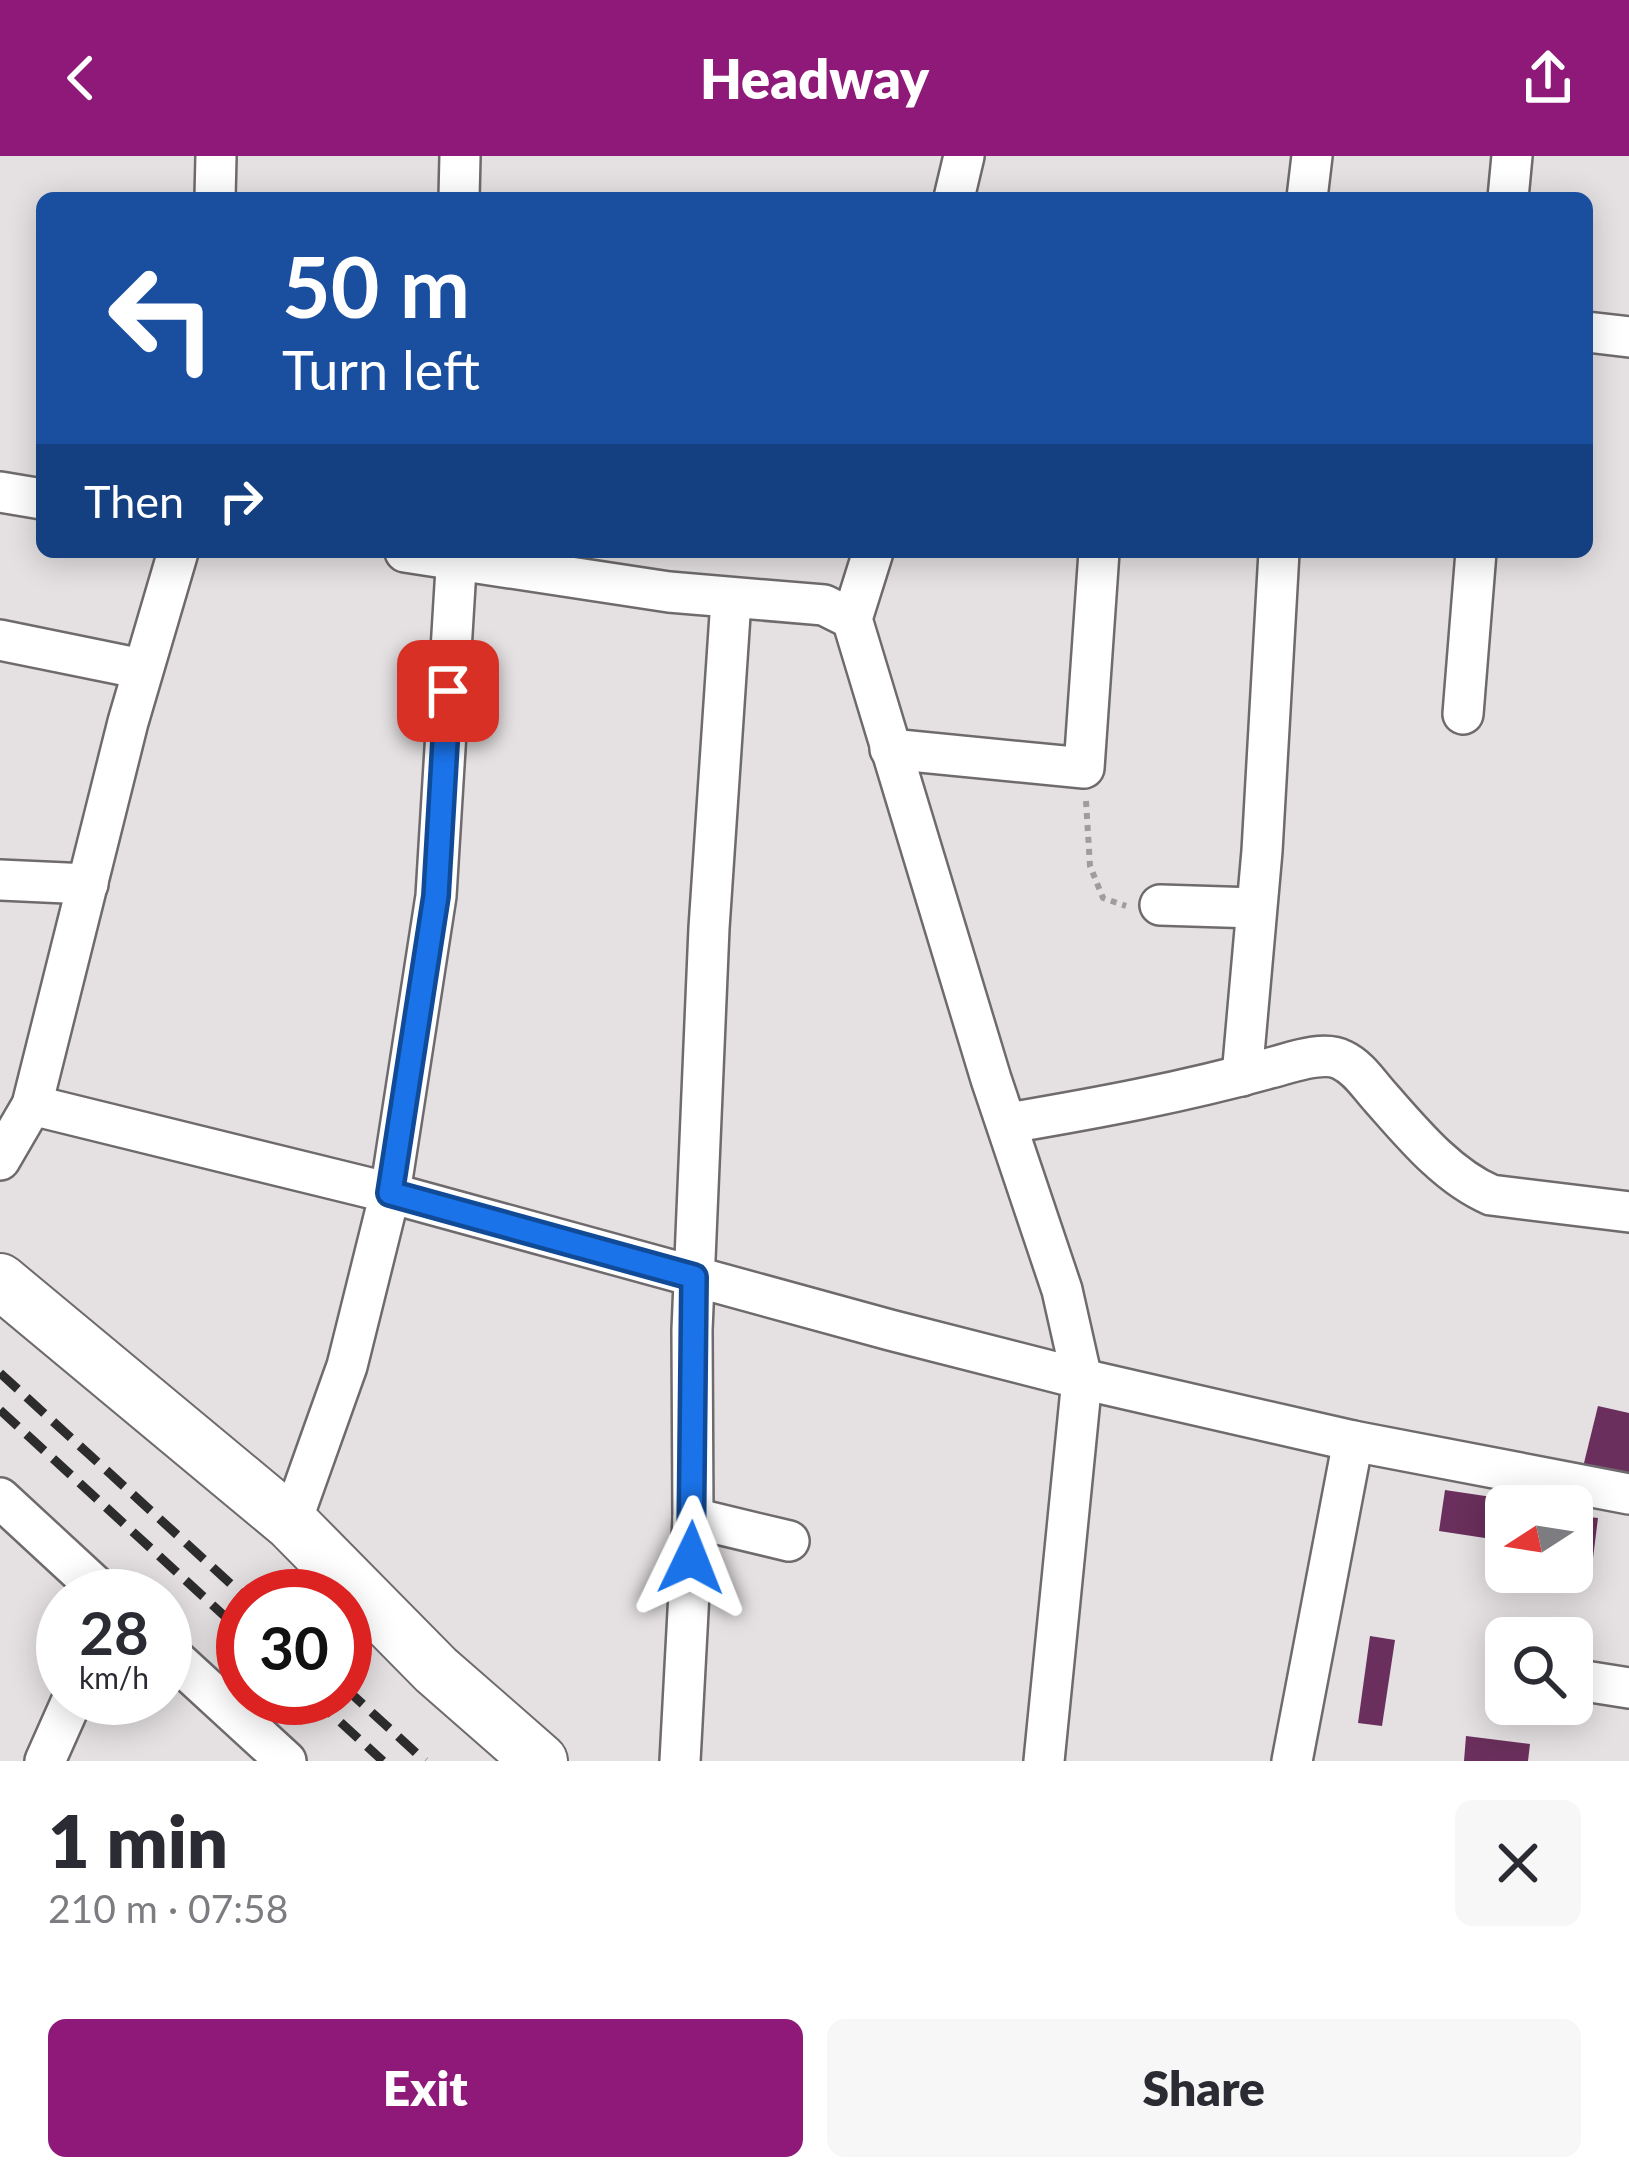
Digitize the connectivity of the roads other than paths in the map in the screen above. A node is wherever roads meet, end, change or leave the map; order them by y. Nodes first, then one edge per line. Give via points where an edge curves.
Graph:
1 (216, 156) edge
2 (460, 156) edge
3 (964, 156) edge
4 (1312, 156) edge
5 (1512, 156) edge
6 (215, 192) edge
7 (459, 192) edge
8 (955, 192) edge
9 (1307, 192) edge
10 (1509, 192) edge
11 (1593, 333) edge
12 (1629, 337) edge
13 (0, 492) edge
14 (36, 498) edge
15 (176, 558) edge
16 (457, 558) edge
17 (469, 558) edge
18 (871, 558) edge
19 (1099, 558) edge
20 (1279, 558) edge
21 (1476, 558) edge
22 (731, 600) junction
23 (852, 619) junction
24 (0, 640) edge
25 (142, 669) junction
26 (1463, 714) dead end
27 (890, 749) junction
28 (0, 880) edge
29 (88, 884) junction
30 (1160, 905) road end
31 (1256, 908) junction
32 (1243, 1076) junction
33 (32, 1105) junction
34 (1009, 1123) junction
35 (0, 1160) edge
36 (390, 1193) junction
37 (1629, 1212) edge
38 (694, 1277) junction
39 (0, 1281) edge
40 (1082, 1378) junction
41 (1353, 1441) junction
42 (1629, 1494) edge
43 (0, 1498) edge
44 (693, 1518) junction
45 (291, 1523) junction
46 (790, 1541) dead end
47 (77, 1569) edge
48 (192, 1675) edge
49 (1593, 1682) edge
50 (1629, 1688) edge
51 (61, 1725) edge
52 (45, 1761) edge
53 (286, 1761) edge
54 (540, 1761) edge
55 (680, 1761) edge
56 (1044, 1761) edge
57 (1292, 1761) edge

1 - 6 street
2 - 7 street
3 - 8 street
4 - 9 street
5 - 10 street
11 - 12 street
13 - 14 street
15 - 25 street
16 - 36 street via 436,896
17 - 22 street
18 - 23 street
19 - 27 street via 1084,768
20 - 31 street
21 - 26 street
22 - 23 street via 824,605
22 - 38 street
23 - 27 street
24 - 25 street
25 - 29 street
27 - 34 street
28 - 29 street
29 - 33 street
30 - 31 street
31 - 32 street
32 - 34 street
32 - 37 street via 1340,1058 1475,1188
33 - 35 street
33 - 36 street
34 - 40 street
36 - 38 street
36 - 45 street via 347,1366
38 - 40 street
38 - 44 street
39 - 45 street
40 - 41 street
40 - 56 street
41 - 42 street
41 - 57 street
43 - 47 street
44 - 46 street
44 - 55 street
45 - 54 street via 436,1670
48 - 53 street
49 - 50 street
51 - 52 street

